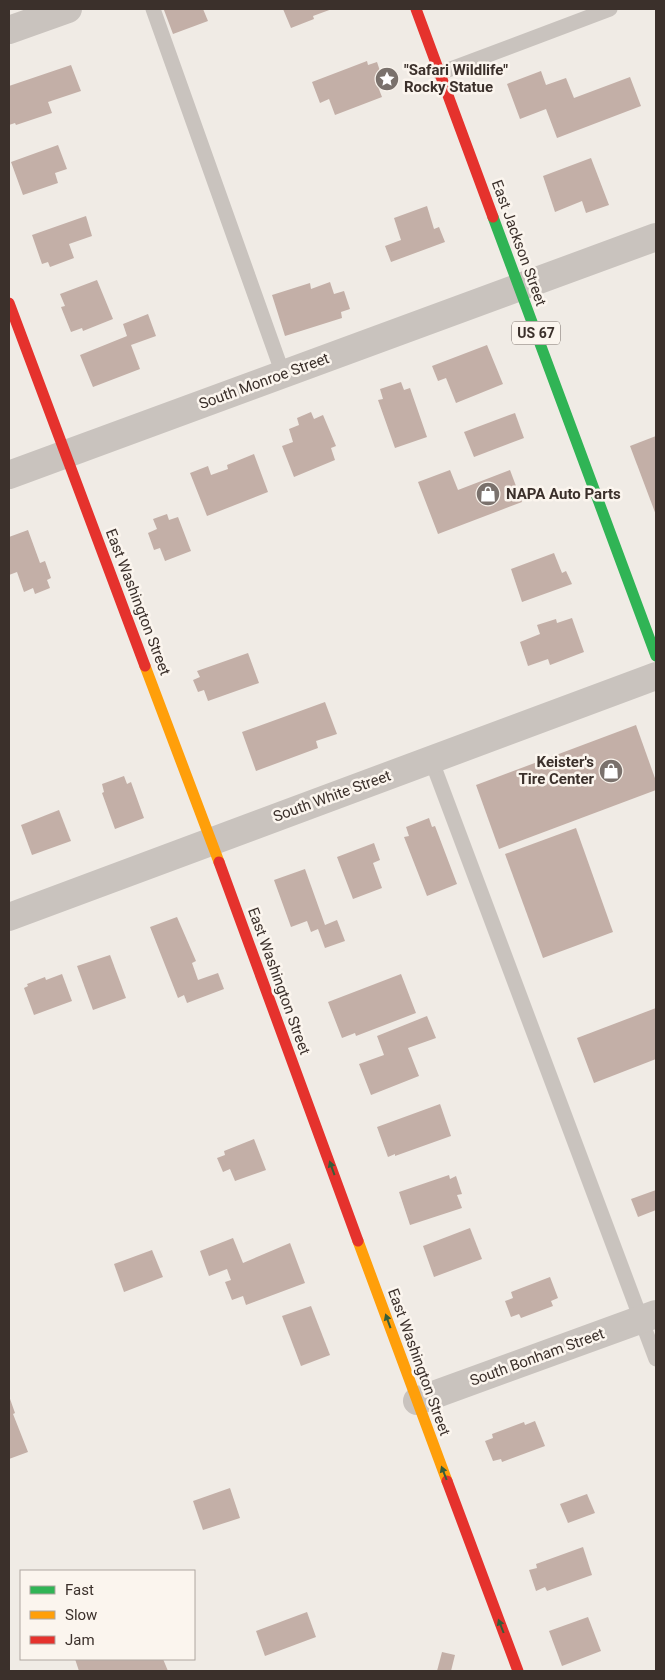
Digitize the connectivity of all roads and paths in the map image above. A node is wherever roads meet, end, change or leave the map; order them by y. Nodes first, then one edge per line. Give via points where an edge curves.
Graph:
1 (68, 9) edge
2 (153, 9) edge
3 (416, 9) edge
4 (610, 9) edge
5 (9, 30) edge
6 (440, 73) junction
7 (656, 237) edge
8 (519, 287) junction
9 (9, 303) edge
10 (283, 374) junction
11 (66, 454) junction
12 (9, 475) edge
13 (656, 656) edge
14 (656, 676) edge
15 (432, 759) junction
16 (211, 841) junction
17 (9, 917) edge
18 (649, 1316) edge
19 (656, 1358) edge
20 (417, 1401) junction
21 (518, 1671) edge

1 - 5 street
2 - 10 lane
3 - 6 main road, East Jackson Street / US 67
4 - 6 lane
6 - 8 main road, East Jackson Street / US 67
7 - 8 street, South Monroe Street
8 - 10 street, South Monroe Street
8 - 13 main road, East Jackson Street / US 67
9 - 11 main road, East Washington Street
10 - 11 street, South Monroe Street
11 - 12 street, South Monroe Street
11 - 16 main road, East Washington Street
14 - 15 street, South White Street
15 - 16 street, South White Street
15 - 18 lane
16 - 17 street, South White Street
20 -> 16 main road, East Washington Street
18 - 19 lane
18 - 20 street, South Bonham Street
21 -> 20 main road, East Washington Street

